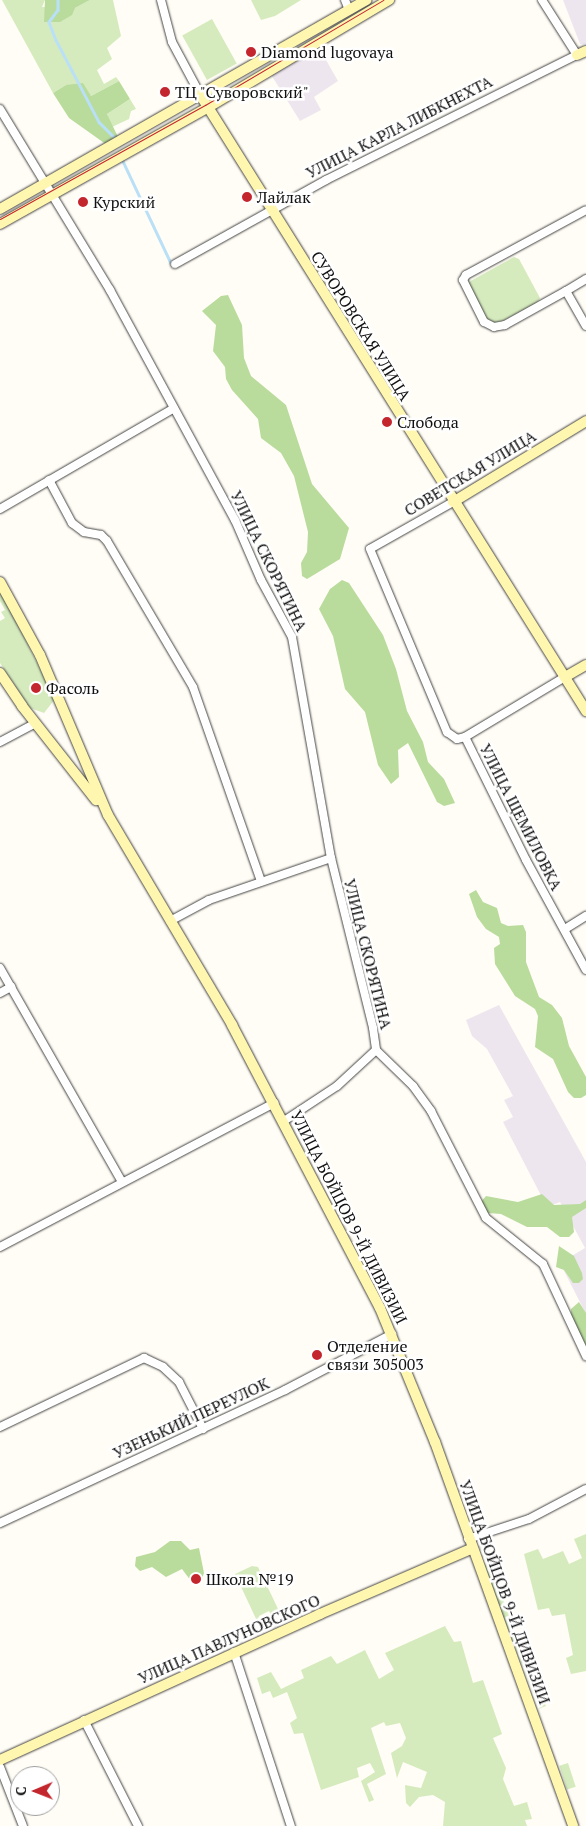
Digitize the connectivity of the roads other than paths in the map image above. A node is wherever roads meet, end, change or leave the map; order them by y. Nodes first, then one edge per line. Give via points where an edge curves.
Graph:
1 (161, 0) edge
2 (367, 0) edge
3 (390, 0) edge
4 (542, 0) edge
5 (347, 5) edge
6 (582, 53) edge
7 (201, 96) junction
8 (207, 108) junction
9 (0, 109) edge
10 (44, 184) junction
11 (53, 194) junction
12 (0, 209) edge
13 (586, 210) edge
14 (270, 211) junction
15 (0, 224) edge
16 (175, 264) dead end
17 (586, 279) edge
18 (566, 291) junction
19 (586, 326) edge
20 (174, 408) junction
21 (586, 421) edge
22 (50, 480) junction
23 (453, 502) junction
24 (0, 509) edge
25 (370, 549) joint
26 (0, 582) edge
27 (586, 665) edge
28 (0, 673) edge
29 (565, 677) junction
30 (586, 710) edge
31 (35, 722) junction
32 (466, 737) junction
33 (0, 742) edge
34 (108, 815) junction
35 (330, 858) junction
36 (261, 881) junction
37 (586, 916) edge
38 (170, 920) junction
39 (565, 929) junction
40 (0, 968) edge
41 (586, 970) edge
42 (11, 987) junction
43 (0, 993) edge
44 (376, 1050) junction
45 (274, 1103) junction
46 (284, 1122) junction
47 (122, 1182) junction
48 (0, 1247) edge
49 (392, 1334) junction
50 (586, 1356) edge
51 (0, 1427) edge
52 (203, 1429) junction
53 (586, 1490) edge
54 (0, 1523) edge
55 (470, 1544) junction
56 (234, 1652) junction
57 (84, 1720) junction
58 (0, 1760) edge
59 (0, 1767) edge
60 (23, 1826) edge
61 (138, 1826) edge
62 (291, 1826) edge
63 (573, 1826) edge

1 - 7 street, СУВОРОВСКАЯ УЛИЦА via 172,42
2 - 5 street
3 - 8 street
4 - 6 street
5 - 7 street
6 - 14 street, УЛИЦА КАРЛА ЛИБКНЕХТА
7 - 8 street, СУВОРОВСКАЯ УЛИЦА
7 - 10 street
8 - 11 street
8 - 14 street, СУВОРОВСКАЯ УЛИЦА
9 - 10 street, УЛИЦА СКОРЯТИНА
10 - 11 street, УЛИЦА СКОРЯТИНА
10 - 12 street
11 - 15 street
11 - 20 street, УЛИЦА СКОРЯТИНА
13 - 18 street via 466,274 463,280 484,322 494,327 505,325
14 - 16 street, УЛИЦА КАРЛА ЛИБКНЕХТА
14 - 23 street, СУВОРОВСКАЯ УЛИЦА
17 - 18 street
18 - 19 street
20 - 22 street
20 - 35 street, УЛИЦА СКОРЯТИНА via 235,520 261,580 292,637
21 - 23 street, СОВЕТСКАЯ УЛИЦА
22 - 24 street
22 - 36 street via 72,523 84,532 101,535 107,540 193,687
23 - 25 street, СОВЕТСКАЯ УЛИЦА
23 - 29 street, СУВОРОВСКАЯ УЛИЦА
25 - 32 street, УЛИЦА ЩЕМИЛОВКА via 447,732 457,739
26 - 34 street, УЛИЦА БОЙЦОВ 9-Й ДИВИЗИИ via 40,655
27 - 29 street
28 - 31 street, УЛИЦА БОЙЦОВ 9-Й ДИВИЗИИ
29 - 30 street, СУВОРОВСКАЯ УЛИЦА
29 - 32 street
31 - 33 street
31 - 34 street, УЛИЦА БОЙЦОВ 9-Й ДИВИЗИИ
32 - 39 street, УЛИЦА ЩЕМИЛОВКА via 526,860
34 - 38 street, УЛИЦА БОЙЦОВ 9-Й ДИВИЗИИ
35 - 36 street
35 - 44 street, УЛИЦА СКОРЯТИНА
36 - 38 street via 209,900
37 - 39 street
38 - 45 street, УЛИЦА БОЙЦОВ 9-Й ДИВИЗИИ
39 - 41 street, УЛИЦА ЩЕМИЛОВКА
40 - 42 street
42 - 43 street
42 - 47 street
44 - 46 street, УЛИЦА СКОРЯТИНА via 332,1090
44 - 50 street via 413,1086 432,1111 486,1218 543,1264
45 - 46 street, УЛИЦА БОЙЦОВ 9-Й ДИВИЗИИ
45 - 47 street
46 - 49 street, УЛИЦА БОЙЦОВ 9-Й ДИВИЗИИ
47 - 48 street
49 - 52 street, УЗЕНЬКИЙ ПЕРЕУЛОК
49 - 55 street, УЛИЦА БОЙЦОВ 9-Й ДИВИЗИИ via 435,1442
51 - 52 street via 144,1358 163,1367 179,1382
52 - 54 street, УЗЕНЬКИЙ ПЕРЕУЛОК
53 - 55 street, УЛИЦА ПАВЛУНОВСКОГО
55 - 56 street, УЛИЦА ПАВЛУНОВСКОГО
55 - 63 street, УЛИЦА БОЙЦОВ 9-Й ДИВИЗИИ
56 - 57 street, УЛИЦА ПАВЛУНОВСКОГО
56 - 62 street
57 - 58 street, УЛИЦА ПАВЛУНОВСКОГО
57 - 61 street
59 - 60 street

